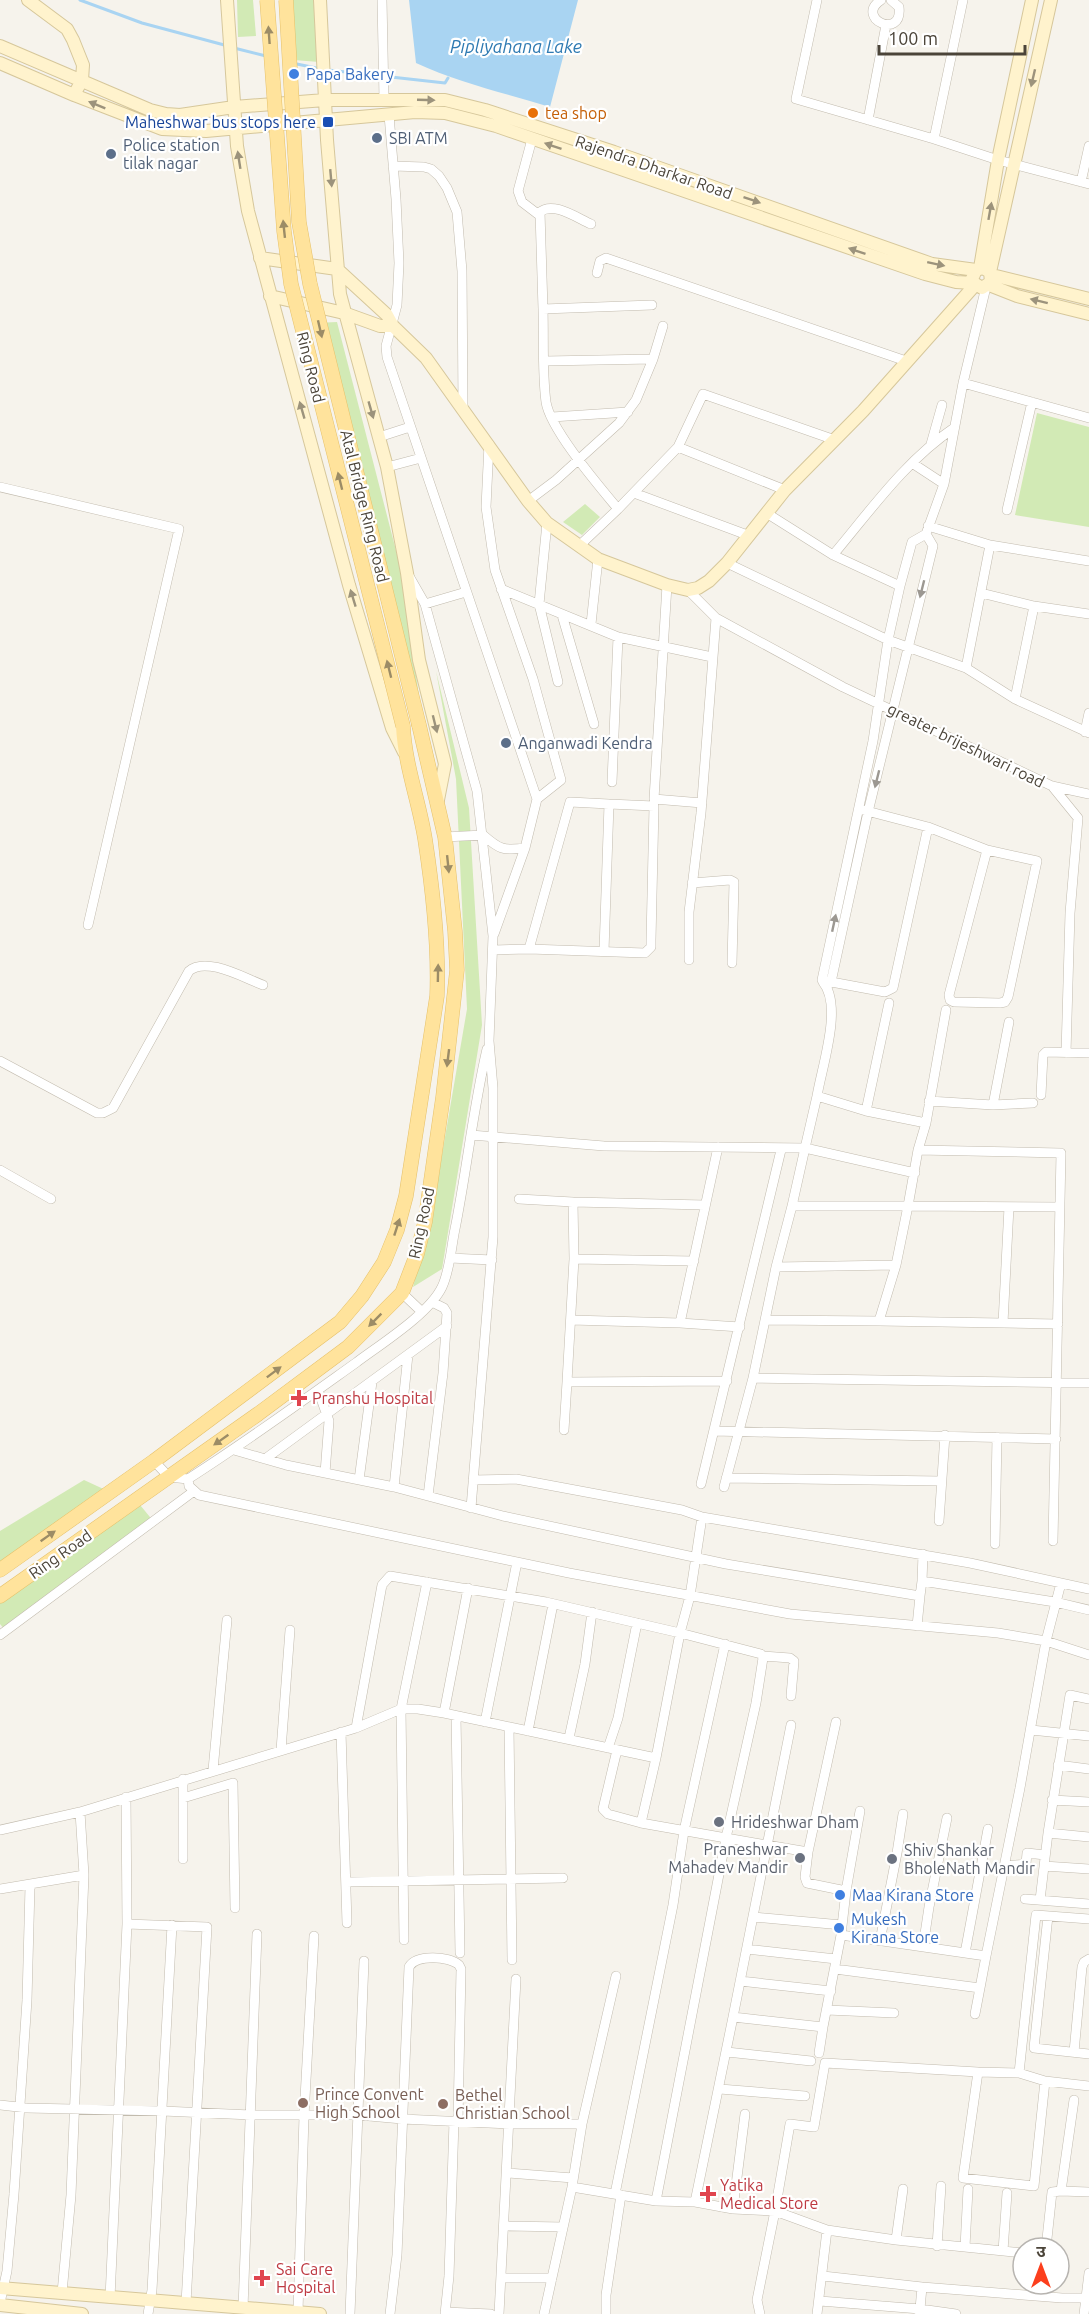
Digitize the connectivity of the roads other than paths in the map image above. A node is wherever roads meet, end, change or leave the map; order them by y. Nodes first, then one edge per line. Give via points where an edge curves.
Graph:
1 (28, 0) edge
2 (226, 0) edge
3 (267, 0) edge
4 (286, 0) edge
5 (321, 0) edge
6 (382, 0) edge
7 (817, 0) edge
8 (881, 0) edge
9 (891, 0) edge
10 (963, 0) edge
11 (1032, 0) edge
12 (1051, 0) edge
13 (886, 25) junction
14 (0, 46) edge
15 (0, 63) edge
16 (82, 80) junction
17 (74, 95) junction
18 (384, 99) junction
19 (325, 100) junction
20 (234, 107) junction
21 (389, 115) junction
22 (326, 119) junction
23 (868, 120) junction
24 (235, 127) junction
25 (532, 139) junction
26 (934, 139) junction
27 (1089, 146) edge
28 (999, 160) junction
29 (1014, 164) junction
30 (393, 166) junction
31 (1085, 183) edge
32 (539, 215) junction
33 (591, 224) dead end
34 (260, 258) junction
35 (337, 269) junction
36 (597, 273) dead end
37 (983, 278) junction
38 (270, 296) junction
39 (1089, 299) edge
40 (652, 305) dead end
41 (543, 309) junction
42 (344, 313) junction
43 (1089, 314) edge
44 (393, 326) junction
45 (663, 326) dead end
46 (653, 359) junction
47 (545, 361) junction
48 (906, 361) junction
49 (963, 383) junction
50 (1032, 402) junction
51 (942, 405) dead end
52 (463, 407) junction
53 (628, 412) junction
54 (552, 417) junction
55 (1089, 418) edge
56 (410, 427) junction
57 (954, 428) junction
58 (379, 436) junction
59 (836, 440) junction
60 (489, 444) junction
61 (931, 444) junction
62 (678, 447) junction
63 (421, 458) junction
64 (578, 459) junction
65 (912, 463) junction
66 (387, 467) junction
67 (944, 484) junction
68 (0, 487) edge
69 (785, 490) junction
70 (634, 493) junction
71 (528, 501) junction
72 (618, 509) junction
73 (1007, 510) dead end
74 (768, 514) junction
75 (547, 522) junction
76 (927, 530) junction
77 (750, 536) junction
78 (990, 545) junction
79 (579, 546) junction
80 (833, 555) junction
81 (598, 559) junction
82 (1089, 561) edge
83 (727, 563) junction
84 (407, 573) junction
85 (667, 585) junction
86 (900, 586) junction
87 (501, 589) junction
88 (688, 590) junction
89 (466, 592) junction
90 (981, 593) junction
91 (425, 604) junction
92 (539, 604) junction
93 (1034, 606) junction
94 (1089, 614) edge
95 (562, 615) junction
96 (716, 618) junction
97 (591, 624) junction
98 (618, 637) junction
99 (888, 640) junction
100 (908, 646) junction
101 (664, 647) junction
102 (712, 657) junction
103 (966, 669) junction
104 (558, 682) dead end
105 (1015, 699) junction
106 (879, 703) junction
107 (894, 709) junction
108 (1089, 713) edge
109 (594, 724) dead end
110 (419, 725) joint
111 (1087, 733) edge
112 (873, 741) junction
113 (885, 745) junction
114 (405, 753) junction
115 (612, 782) dead end
116 (1052, 786) junction
117 (1089, 794) edge
118 (537, 799) junction
119 (438, 800) junction
120 (702, 803) junction
121 (609, 804) junction
122 (858, 809) junction
123 (868, 812) junction
124 (928, 827) junction
125 (483, 835) junction
126 (445, 837) junction
127 (525, 848) junction
128 (987, 850) junction
129 (692, 882) junction
130 (88, 925) dead end
131 (493, 936) junction
132 (529, 949) junction
133 (494, 950) junction
134 (604, 951) junction
135 (689, 960) dead end
136 (732, 963) dead end
137 (826, 983) junction
138 (263, 985) dead end
139 (889, 1003) dead end
140 (946, 1010) dead end
141 (1009, 1023) dead end
142 (489, 1041) junction
143 (1066, 1053) junction
144 (1089, 1053) edge
145 (0, 1061) edge
146 (1041, 1095) dead end
147 (817, 1096) junction
148 (929, 1101) junction
149 (1033, 1103) dead end
150 (993, 1105) junction
151 (866, 1111) junction
152 (926, 1123) junction
153 (471, 1135) junction
154 (493, 1137) junction
155 (718, 1147) junction
156 (805, 1148) junction
157 (781, 1150) junction
158 (918, 1150) junction
159 (0, 1170) edge
160 (915, 1173) junction
161 (51, 1198) dead end
162 (519, 1199) dead end
163 (573, 1202) junction
164 (705, 1205) junction
165 (792, 1206) junction
166 (908, 1206) junction
167 (1009, 1207) junction
168 (1060, 1207) junction
169 (450, 1258) junction
170 (574, 1259) junction
171 (492, 1260) junction
172 (694, 1261) junction
173 (896, 1265) junction
174 (776, 1267) junction
175 (402, 1293) junction
176 (432, 1302) junction
177 (421, 1311) junction
178 (571, 1320) junction
179 (766, 1320) junction
180 (879, 1321) junction
181 (680, 1323) junction
182 (1003, 1323) junction
183 (1058, 1324) junction
184 (447, 1326) junction
185 (740, 1327) junction
186 (408, 1354) junction
187 (753, 1378) junction
188 (727, 1381) junction
189 (372, 1382) junction
190 (567, 1382) junction
191 (1058, 1382) junction
192 (1089, 1383) edge
193 (318, 1390) junction
194 (327, 1414) junction
195 (564, 1430) dead end
196 (714, 1431) junction
197 (738, 1432) junction
198 (945, 1435) junction
199 (997, 1437) junction
200 (1056, 1439) junction
201 (234, 1450) junction
202 (265, 1459) junction
203 (154, 1461) junction
204 (325, 1473) junction
205 (169, 1477) junction
206 (188, 1479) junction
207 (359, 1480) junction
208 (473, 1480) junction
209 (941, 1481) junction
210 (701, 1484) dead end
211 (394, 1487) junction
212 (194, 1491) junction
213 (428, 1496) junction
214 (471, 1508) junction
215 (702, 1517) junction
216 (939, 1521) dead end
217 (1053, 1541) dead end
218 (995, 1544) dead end
219 (923, 1554) junction
220 (696, 1557) junction
221 (517, 1562) junction
222 (0, 1570) edge
223 (922, 1581) junction
224 (427, 1582) junction
225 (1061, 1583) junction
226 (468, 1588) junction
227 (1089, 1589) edge
228 (510, 1595) junction
229 (0, 1596) edge
230 (690, 1596) junction
231 (920, 1596) junction
232 (1055, 1602) junction
233 (553, 1604) junction
234 (1089, 1610) edge
235 (592, 1612) junction
236 (227, 1620) dead end
237 (637, 1623) junction
238 (917, 1626) junction
239 (2, 1630) edge
240 (290, 1630) dead end
241 (680, 1633) junction
242 (1046, 1641) junction
243 (725, 1644) junction
244 (1089, 1655) edge
245 (763, 1656) junction
246 (791, 1696) dead end
247 (1089, 1699) edge
248 (401, 1709) junction
249 (444, 1713) junction
250 (456, 1716) junction
251 (485, 1722) junction
252 (836, 1722) dead end
253 (791, 1725) dead end
254 (509, 1727) junction
255 (356, 1728) junction
256 (1031, 1730) junction
257 (528, 1731) junction
258 (341, 1732) junction
259 (1064, 1733) junction
260 (1089, 1736) edge
261 (569, 1738) junction
262 (612, 1749) junction
263 (280, 1750) junction
264 (656, 1758) junction
265 (233, 1764) junction
266 (1058, 1765) junction
267 (1089, 1769) edge
268 (213, 1770) junction
269 (183, 1779) junction
270 (233, 1783) junction
271 (126, 1797) junction
272 (183, 1798) junction
273 (1053, 1800) junction
274 (1089, 1802) edge
275 (860, 1811) dead end
276 (80, 1812) junction
277 (903, 1814) dead end
278 (947, 1818) dead end
279 (641, 1823) junction
280 (988, 1829) dead end
281 (0, 1830) edge
282 (684, 1831) junction
283 (1048, 1833) junction
284 (1089, 1837) edge
285 (726, 1838) junction
286 (767, 1846) junction
287 (808, 1852) junction
288 (1046, 1855) junction
289 (183, 1858) dead end
290 (1004, 1866) junction
291 (1044, 1866) junction
292 (1089, 1869) edge
293 (84, 1875) junction
294 (563, 1878) dead end
295 (511, 1879) junction
296 (458, 1880) junction
297 (403, 1881) junction
298 (346, 1882) junction
299 (30, 1886) junction
300 (0, 1890) edge
301 (846, 1891) junction
302 (1025, 1899) dead end
303 (1041, 1900) junction
304 (1089, 1904) edge
305 (235, 1908) dead end
306 (1048, 1916) junction
307 (754, 1917) junction
308 (1089, 1919) edge
309 (347, 1923) dead end
310 (127, 1924) junction
311 (172, 1924) junction
312 (842, 1930) junction
313 (257, 1934) dead end
314 (314, 1936) dead end
315 (404, 1940) dead end
316 (880, 1941) junction
317 (923, 1947) junction
318 (747, 1949) junction
319 (460, 1953) dead end
320 (965, 1953) junction
321 (986, 1956) junction
322 (836, 1959) junction
323 (1089, 1959) edge
324 (364, 1960) dead end
325 (512, 1960) dead end
326 (835, 1969) junction
327 (616, 1976) dead end
328 (516, 1979) dead end
329 (740, 1981) junction
330 (980, 1988) junction
331 (831, 1991) junction
332 (827, 2010) junction
333 (894, 2013) dead end
334 (975, 2014) dead end
335 (733, 2017) junction
336 (824, 2027) junction
337 (1022, 2047) junction
338 (1034, 2048) junction
339 (728, 2052) junction
340 (1074, 2052) junction
341 (819, 2053) dead end
342 (1089, 2054) edge
343 (811, 2061) dead end
344 (978, 2072) junction
345 (1019, 2073) junction
346 (1045, 2081) junction
347 (1089, 2086) edge
348 (720, 2089) junction
349 (805, 2097) dead end
350 (1074, 2100) dead end
351 (0, 2105) edge
352 (20, 2107) junction
353 (74, 2109) junction
354 (118, 2110) junction
355 (163, 2110) junction
356 (197, 2112) junction
357 (745, 2114) dead end
358 (251, 2115) junction
359 (358, 2115) junction
360 (304, 2116) junction
361 (402, 2119) junction
362 (456, 2121) junction
363 (510, 2124) junction
364 (582, 2124) junction
365 (507, 2173) junction
366 (573, 2182) junction
367 (941, 2186) dead end
368 (903, 2189) dead end
369 (968, 2189) dead end
370 (1061, 2191) junction
371 (1089, 2192) edge
372 (1007, 2193) dead end
373 (618, 2194) junction
374 (656, 2201) junction
375 (695, 2202) junction
376 (733, 2208) junction
377 (775, 2211) junction
378 (504, 2226) junction
379 (563, 2228) junction
380 (827, 2230) junction
381 (1047, 2236) edge
382 (896, 2240) junction
383 (937, 2246) junction
384 (965, 2247) junction
385 (1003, 2251) junction
386 (1011, 2252) edge
387 (1089, 2273) edge
388 (823, 2276) junction
389 (501, 2278) junction
390 (552, 2278) junction
391 (922, 2287) junction
392 (2, 2289) edge
393 (62, 2293) junction
394 (110, 2298) junction
395 (1087, 2298) edge
396 (151, 2301) junction
397 (820, 2301) junction
398 (186, 2303) junction
399 (0, 2304) edge
400 (243, 2308) junction
401 (280, 2312) edge
402 (298, 2312) junction
403 (920, 2312) edge
404 (445, 2313) edge
405 (82, 2314) edge
406 (148, 2314) edge
407 (320, 2314) edge
408 (350, 2314) edge
409 (390, 2314) edge
410 (491, 2314) edge
411 (499, 2314) edge
412 (544, 2314) edge
413 (606, 2314) edge
414 (760, 2314) edge
415 (817, 2314) edge
416 (956, 2314) edge
417 (1084, 2314) edge

1 - 16 street via 67,29 83,65
2 - 20 street
114 -> 3 main road, Ring Road, bridge via 403,726 291,284
4 -> 110 main road, Atal Bridge Ring Road, bridge via 298,222
5 - 19 street
6 - 18 street
7 - 23 street via 796,99
8 - 13 street via 874,14 878,22
9 - 13 street via 899,7 899,16
10 - 26 street
11 - 28 street
12 -> 29 street
13 - 23 street
14 - 16 street, Rajendra Dharkar Road
15 - 17 street, Rajendra Dharkar Road
16 - 17 street
16 - 20 street, Rajendra Dharkar Road via 166,114
24 -> 17 street, Rajendra Dharkar Road via 206,131 162,129
18 - 19 street, Rajendra Dharkar Road
18 -> 37 street, Rajendra Dharkar Road via 445,100 485,110 932,264
19 - 20 street, Rajendra Dharkar Road
19 - 22 street
20 - 24 street
21 - 22 street, Rajendra Dharkar Road
21 - 25 street, Rajendra Dharkar Road via 445,113
21 - 30 street
22 - 24 street, Rajendra Dharkar Road
22 -> 35 street
23 - 26 street
34 -> 24 street
25 - 32 street via 518,191 522,202
37 -> 25 street, Rajendra Dharkar Road via 956,282 926,274
26 - 28 street
27 - 31 street
28 - 29 street
37 -> 28 street
29 - 31 street
29 - 37 street
30 - 44 street via 399,263
30 - 52 street via 431,169 447,188 457,212 462,271
32 - 33 street via 554,208
32 - 41 street
34 - 35 street
34 - 38 street
35 - 42 street
35 - 44 street via 387,315
36 - 48 street via 600,261 606,258
37 - 39 street, Rajendra Dharkar Road
43 -> 37 street, Rajendra Dharkar Road via 1017,296
37 - 48 street
37 - 49 street
38 - 42 street
114 -> 38 street via 392,728 349,585
40 - 41 street
41 - 47 street
42 - 44 street via 380,326
42 -> 58 street
44 - 52 street via 426,358
44 - 56 street via 386,346 387,357
45 - 46 street
46 - 47 street
46 - 53 street
47 - 54 street via 546,403
48 - 59 street
49 - 50 street
49 - 57 street
50 - 55 street
50 - 73 street
51 - 61 street
52 - 60 street
53 - 54 street
53 - 64 street
54 - 64 street
56 - 58 street
56 - 63 street
57 - 61 street
57 - 67 street
58 - 66 street
59 - 62 street via 703,394
59 - 69 street
60 - 71 street
60 - 87 street via 486,507
61 - 65 street
62 - 69 street
62 - 70 street
63 - 66 street
63 - 89 street
64 - 71 street
64 - 72 street
65 - 67 street
65 - 80 street
66 - 84 street
67 - 76 street
68 - 130 street via 178,529
69 - 74 street
70 - 72 street
70 - 77 street
71 - 75 street
72 - 79 street
74 - 77 street
74 - 80 street
75 - 79 street
75 - 92 street
76 - 78 street
76 - 86 street via 912,542
76 -> 100 street via 933,546
77 - 83 street
78 - 82 street
78 - 90 street
79 - 81 street
80 - 86 street
81 - 85 street
81 - 97 street
83 - 88 street via 709,581
83 - 99 street
84 - 91 street
84 -> 119 street via 419,660 445,764
85 - 88 street
85 - 101 street
86 - 99 street
87 - 92 street
87 - 118 street via 533,678 561,780
88 - 96 street, greater brijeshwari road
89 - 91 street
89 - 118 street
90 - 93 street
90 - 103 street
91 - 125 street via 477,791
92 - 95 street
92 - 104 street
93 - 94 street
93 - 105 street
95 - 97 street
95 - 109 street
96 - 102 street
96 - 106 street, greater brijeshwari road
97 - 98 street
98 - 101 street
98 - 115 street
99 - 100 street
99 - 106 street
100 - 103 street
100 - 107 street
101 - 102 street
101 - 120 street via 654,799
102 - 120 street
103 - 105 street
105 - 111 street
106 - 107 street, greater brijeshwari road
106 - 112 street
107 - 113 street
107 - 116 street, greater brijeshwari road
108 - 111 street
110 - 119 main road, Ring Road
112 - 113 street
112 - 122 street
113 -> 123 street
203 -> 114 main road, Ring Road via 340,1322 384,1262 397,1230 436,1008 439,964 425,838
116 - 117 street, greater brijeshwari road
116 - 143 street via 1078,819 1069,924
118 - 127 street
119 - 126 main road, Ring Road
120 - 129 street
121 - 132 street via 570,802
121 - 134 street
121 - 134 street via 654,806 651,947 645,953
122 - 123 street
137 -> 122 street
123 - 124 street
123 - 137 street
124 - 128 street
124 - 137 street via 893,988 885,992
125 - 126 street
125 - 127 street via 506,850
125 - 131 street
126 -> 175 main road, Ring Road via 455,931 455,989 425,1222
127 - 131 street
128 - 128 street via 950,995 954,1002 1000,1003 1008,997 1037,861
129 - 135 street
129 - 136 street via 734,882
131 - 133 street
132 - 133 street
132 - 134 street
133 - 142 street
137 - 147 street via 833,1012
138 - 145 street via 209,965 193,967 113,1108 103,1113
139 - 151 street
140 - 148 street
141 - 150 street
142 - 153 street
142 - 154 street
143 - 144 street
143 - 146 street via 1043,1054
147 - 151 street
147 - 156 street
148 - 150 street
148 - 152 street
149 - 150 street
151 - 152 street
152 - 158 street
153 - 154 street
153 - 169 street
154 - 155 street via 604,1146
154 - 171 street
155 - 157 street
155 - 164 street
156 - 157 street
156 - 160 street
156 - 165 street
157 - 185 street
158 - 160 street
158 - 168 street via 1061,1153
159 - 161 street
160 - 166 street
162 - 163 street
163 - 164 street
163 - 170 street
164 - 172 street
165 - 166 street
165 - 174 street
166 - 167 street
166 - 173 street
167 - 168 street
167 - 182 street
168 - 183 street
169 - 171 street
169 - 176 street via 441,1288
170 - 172 street
170 - 178 street
171 - 208 street
172 - 181 street
173 - 174 street
173 - 180 street
174 - 179 street
175 - 177 street
175 -> 205 main road, Ring Road via 348,1347
176 - 177 street
176 - 184 street via 444,1308
177 - 193 street
178 - 181 street
178 - 190 street
179 - 180 street
179 - 187 street
180 - 182 street
181 - 185 street
182 - 183 street
183 - 191 street
184 - 186 street
184 - 213 street
185 - 188 street
186 - 189 street
186 - 211 street
187 - 191 street
187 - 197 street
188 - 190 street
188 - 196 street
189 - 194 street
189 - 207 street
190 - 195 street
191 - 192 street
191 - 200 street
193 - 194 street
193 - 201 street
194 - 202 street
194 - 204 street
196 - 197 street
196 - 210 street
197 - 198 street
197 - 209 street via 725,1482
198 - 199 street
198 - 209 street
199 - 200 street
199 - 218 street
200 - 217 street
201 - 202 street
201 - 206 street
202 - 204 street
203 - 205 street
222 -> 203 main road, Ring Road
204 - 207 street
205 - 206 street
205 - 229 main road, Ring Road
206 - 212 street
207 - 211 street
208 - 214 street
208 - 215 street via 516,1479
209 - 216 street
211 - 213 street
212 - 221 street
212 - 239 street
213 - 214 street
214 - 220 street
215 - 219 street
215 - 220 street
219 - 223 street
219 - 225 street
220 - 230 street
220 - 231 street
221 - 228 street
221 - 230 street
223 - 231 street
223 - 232 street
224 - 226 street
224 - 248 street
224 - 255 street via 390,1576 382,1585
225 - 227 street
225 - 232 street
226 - 228 street
226 - 249 street
228 - 233 street
228 - 251 street
230 - 238 street via 790,1614
230 - 241 street
231 - 238 street
232 - 234 street
232 - 242 street
233 - 235 street
233 - 257 street
235 - 237 street
235 - 261 street
236 - 268 street
237 - 241 street
237 - 262 street
238 - 242 street
240 - 263 street
241 - 243 street
241 - 264 street
242 - 244 street
242 - 256 street
243 - 245 street
243 - 282 street
245 - 246 street via 794,1661
245 - 285 street
247 - 259 street via 1071,1695
248 - 249 street
248 - 255 street
248 - 297 street
249 - 250 street
250 - 251 street
250 - 296 street
251 - 254 street
252 - 287 street
253 - 286 street
254 - 257 street
254 - 295 street
255 - 258 street
256 - 259 street
256 - 290 street
257 - 261 street
258 - 263 street
258 - 298 street
259 - 260 street
259 - 266 street
261 - 262 street
262 - 264 street
262 - 279 street via 603,1809
263 - 265 street
264 - 279 street
265 - 268 street
265 - 270 street
266 - 267 street
266 - 273 street
268 - 269 street
269 - 271 street
269 - 272 street
270 - 272 street
270 - 305 street
271 - 276 street
271 - 310 street
272 - 289 street
273 - 274 street
273 - 283 street
275 - 301 street
276 - 281 street
276 - 293 street
277 - 316 street
278 - 317 street
279 - 282 street
280 - 320 street
282 - 285 street
282 - 373 street
283 - 284 street
283 - 288 street
285 - 286 street
285 - 374 street
286 - 287 street
286 - 307 street
287 - 301 street via 807,1883
288 - 290 street via 1027,1853 1026,1864
288 - 291 street
290 - 321 street
291 - 292 street
291 - 303 street
293 - 299 street
293 - 353 street
294 - 295 street
295 - 296 street
295 - 325 street
296 - 297 street
296 - 319 street
297 - 298 street
297 - 315 street
298 - 309 street
299 - 300 street
299 - 352 street
301 - 312 street
302 - 303 street
303 - 304 street
306 - 308 street
306 - 337 street via 1036,1915
306 - 338 street
307 - 312 street
307 - 318 street
310 - 311 street
310 - 354 street
311 - 355 street
311 - 356 street via 207,1927
312 - 316 street
312 - 322 street
313 - 358 street
314 - 360 street
316 - 317 street
317 - 320 street
318 - 322 street
318 - 329 street
320 - 321 street
321 - 330 street
322 - 326 street
323 - 340 street via 1082,1967
324 - 359 street
326 - 330 street
326 - 331 street
327 - 364 street
328 - 363 street
329 - 331 street
329 - 335 street
330 - 334 street
331 - 332 street
332 - 333 street
332 - 336 street
335 - 336 street
335 - 339 street
336 - 341 street
337 - 338 street
337 - 345 street
338 - 340 street
339 - 343 street
339 - 348 street
340 - 342 street
344 - 345 street
344 - 346 street via 963,2178 1034,2186
344 - 377 street via 825,2063 814,2127 790,2124
345 - 346 street
346 - 347 street
348 - 349 street
348 - 375 street
350 - 370 street
351 - 352 street
352 - 353 street
352 - 392 street
353 - 354 street
353 - 393 street
354 - 355 street
354 - 394 street
355 - 356 street
355 - 396 street
356 - 358 street
356 - 398 street
357 - 376 street
358 - 360 street
358 - 400 street
359 - 360 street
359 - 361 street
359 - 408 street
360 - 402 street
361 - 362 street
361 - 362 street via 409,1968 414,1961 423,1959 450,1960 461,1969
361 - 409 street via 397,2255
362 - 363 street
362 - 404 street
363 - 364 street
363 - 365 street
364 - 366 street
365 - 366 street
365 - 378 street
366 - 373 street
366 - 379 street
367 - 383 street
368 - 382 street
369 - 384 street
370 - 371 street
370 - 381 street via 1052,2192
372 - 385 street
373 - 374 street
373 - 413 street
374 - 375 street
375 - 376 street
376 - 377 street
377 - 380 street
377 - 414 street via 757,2300
378 - 379 street
378 - 389 street
379 - 390 street
380 - 382 street
380 - 388 street
382 - 383 street
383 - 384 street
384 - 385 street
385 - 386 street
387 - 395 street
388 - 391 street
388 - 397 street
389 - 390 street
389 - 411 street
390 - 412 street
391 - 395 street
391 - 403 street
392 - 393 street
392 - 399 street
393 - 394 street
394 - 396 street
395 - 417 street
396 - 398 street
396 - 406 street
397 - 403 street
397 - 415 street
398 - 400 street
399 - 405 street
400 - 401 street
401 - 402 street
402 - 407 street
403 - 416 street
404 - 410 street

